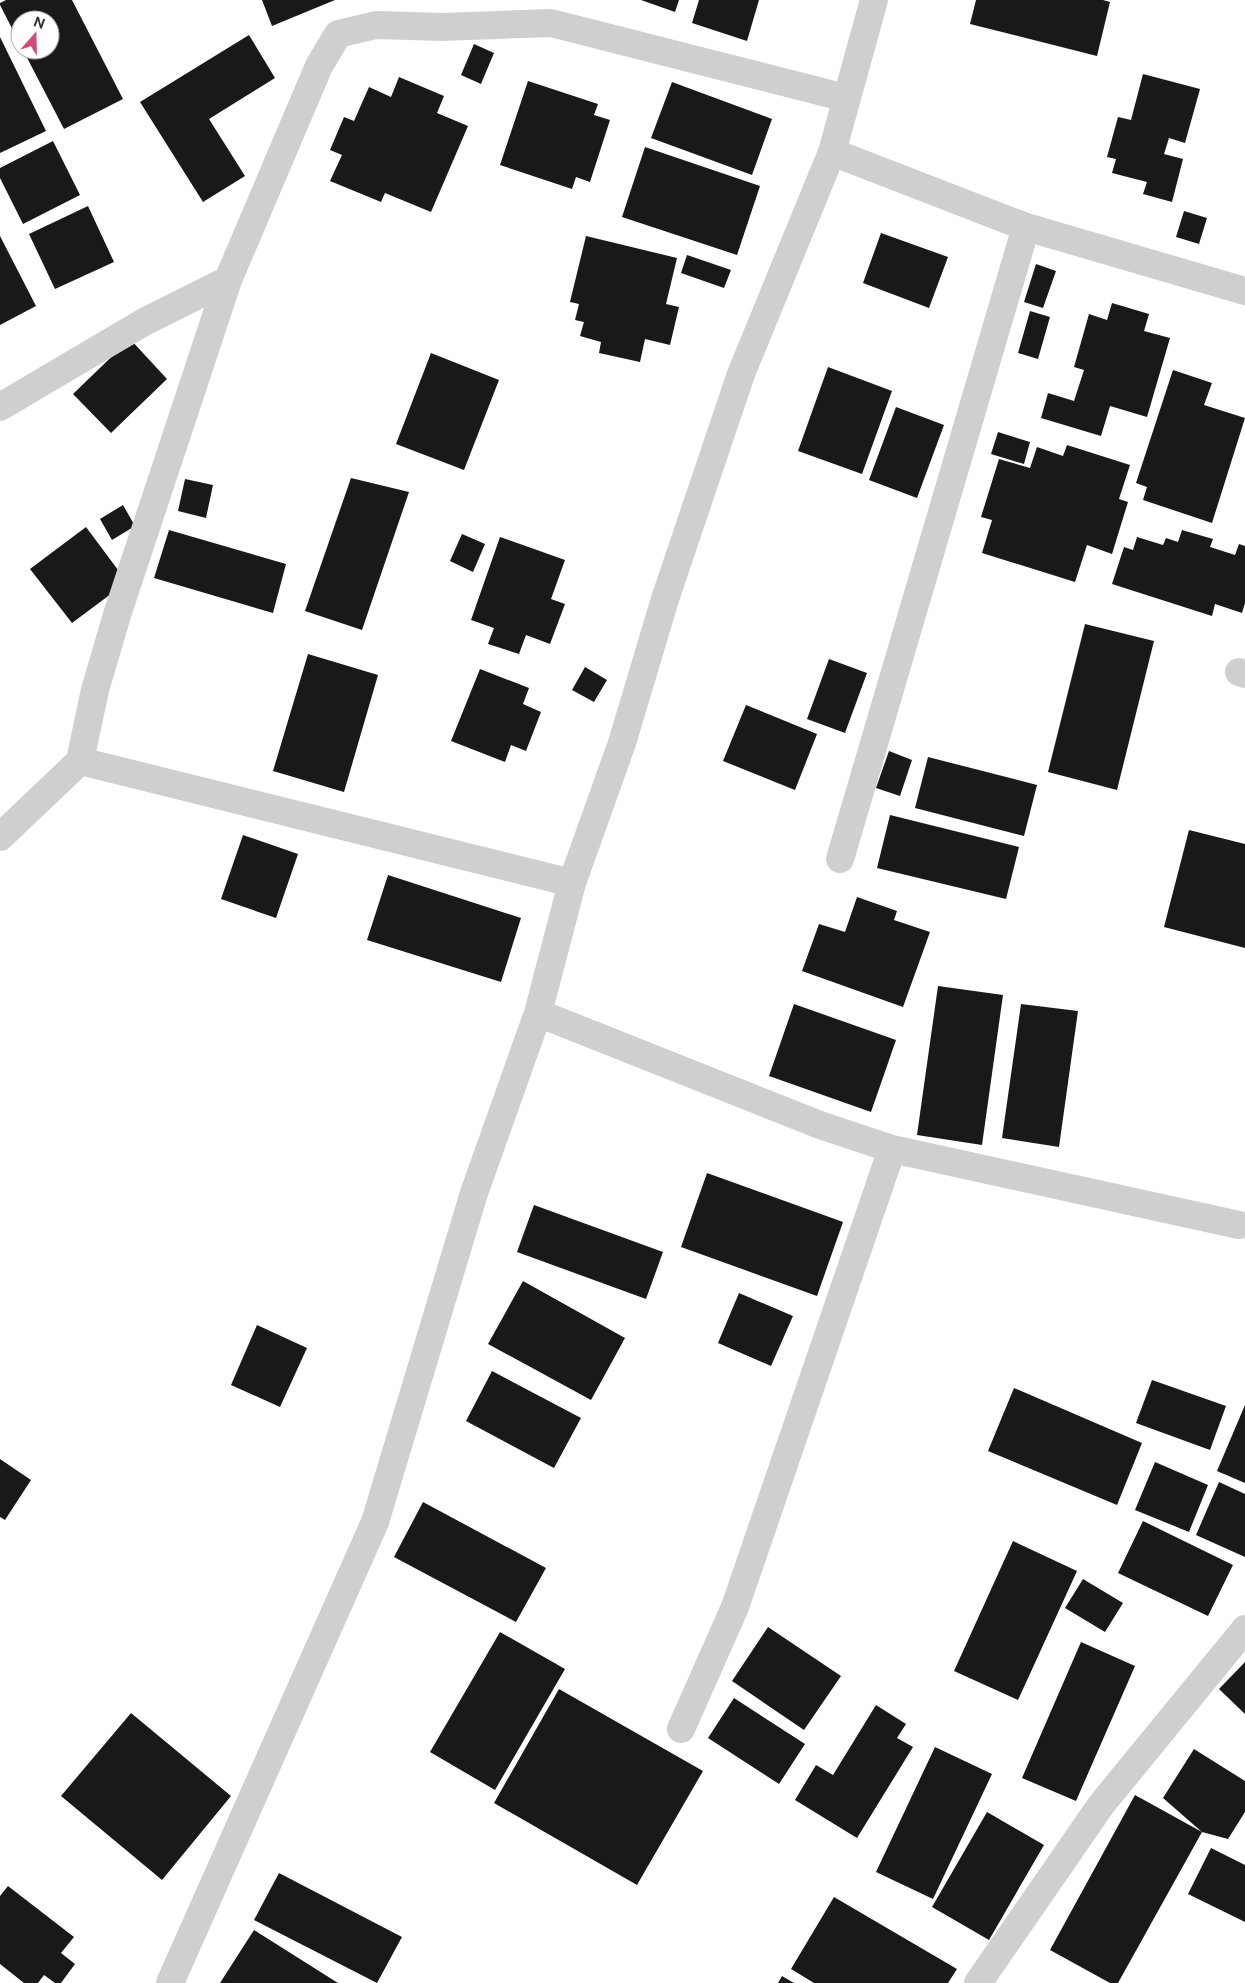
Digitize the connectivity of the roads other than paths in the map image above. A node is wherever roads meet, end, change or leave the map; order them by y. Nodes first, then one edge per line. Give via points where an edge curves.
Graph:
1 (874, 0) edge
2 (846, 98) junction
3 (832, 152) junction
4 (1026, 227) junction
5 (228, 280) junction
6 (1245, 291) edge
7 (0, 407) edge
8 (80, 761) junction
9 (0, 838) edge
10 (840, 859) dead end
11 (572, 883) junction
12 (538, 1013) junction
13 (892, 1149) junction
14 (1239, 1225) dead end
15 (1245, 1629) edge
16 (681, 1729) dead end
17 (173, 1982) edge
18 (978, 1983) edge

1 - 2 street
2 - 3 street
2 - 5 street via 551,23 442,27 376,25 338,34 319,66
3 - 4 street
3 - 11 street via 741,374 665,599 622,744
4 - 6 street
4 - 10 street
5 - 7 street via 144,322
5 - 8 street via 117,614 95,690
8 - 9 street
8 - 11 street
11 - 12 street
12 - 13 street via 820,1125
12 - 17 street via 474,1193 375,1522
13 - 14 street
13 - 16 street via 735,1607
15 - 18 street via 1101,1805

